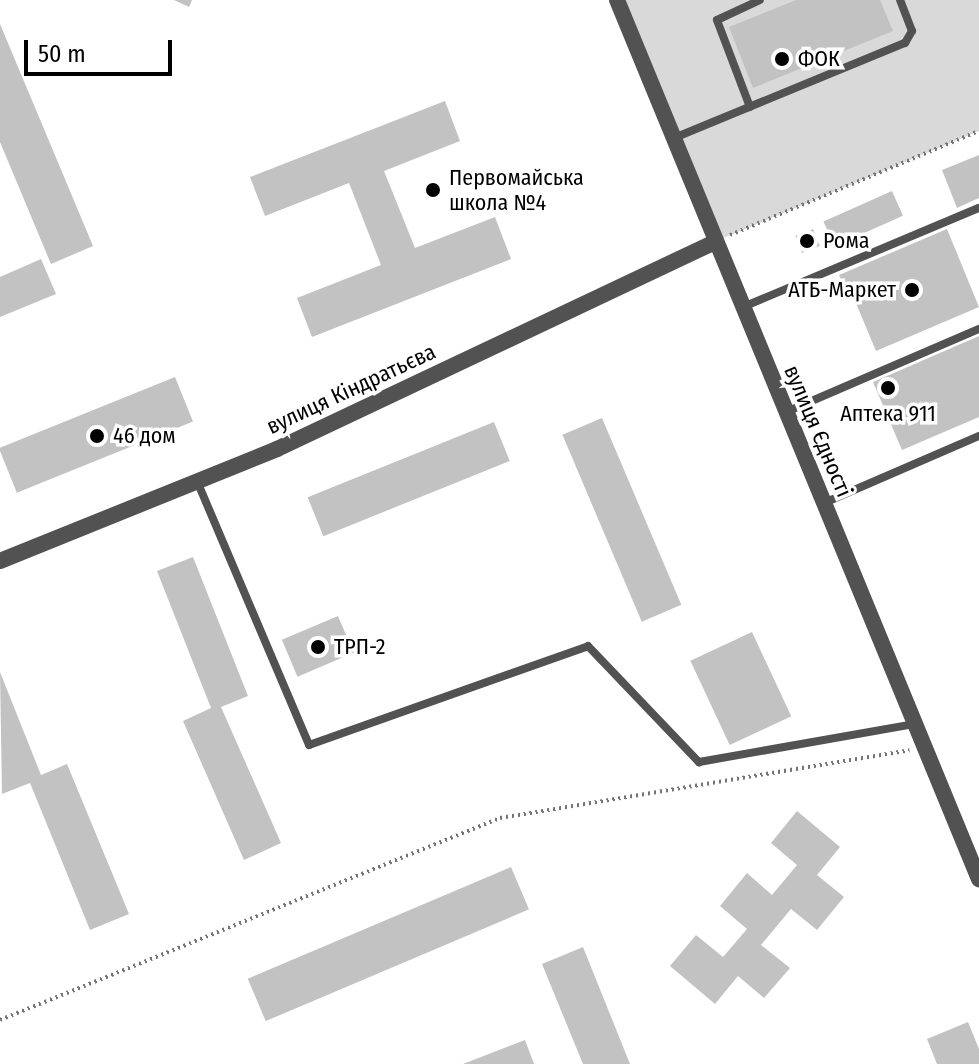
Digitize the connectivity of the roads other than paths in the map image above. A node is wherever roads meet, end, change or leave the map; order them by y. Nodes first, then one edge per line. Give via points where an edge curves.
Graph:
1 (617, 0) edge
2 (760, 0) edge
3 (900, 0) edge
4 (750, 107) junction
5 (673, 138) junction
6 (979, 208) edge
7 (714, 242) junction
8 (743, 307) junction
9 (979, 329) edge
10 (786, 412) junction
11 (979, 436) edge
12 (197, 481) junction
13 (824, 503) junction
14 (0, 561) edge
15 (915, 723) junction
16 (979, 879) edge

1 - 5 street, вулиця Єдності
2 - 4 lane via 717,20
3 - 4 lane via 912,31 905,43
4 - 5 lane
5 - 7 street, вулиця Єдності
6 - 8 lane
7 - 8 street, вулиця Єдності
7 - 12 street, вулиця Кіндратьєва via 277,449
8 - 10 street, вулиця Єдності
9 - 10 lane
10 - 13 street, вулиця Єдності
11 - 13 lane
12 - 14 street, вулиця Кіндратьєва
12 - 15 lane via 309,745 588,646 699,762
13 - 15 street, вулиця Єдності
15 - 16 street, вулиця Єдності

